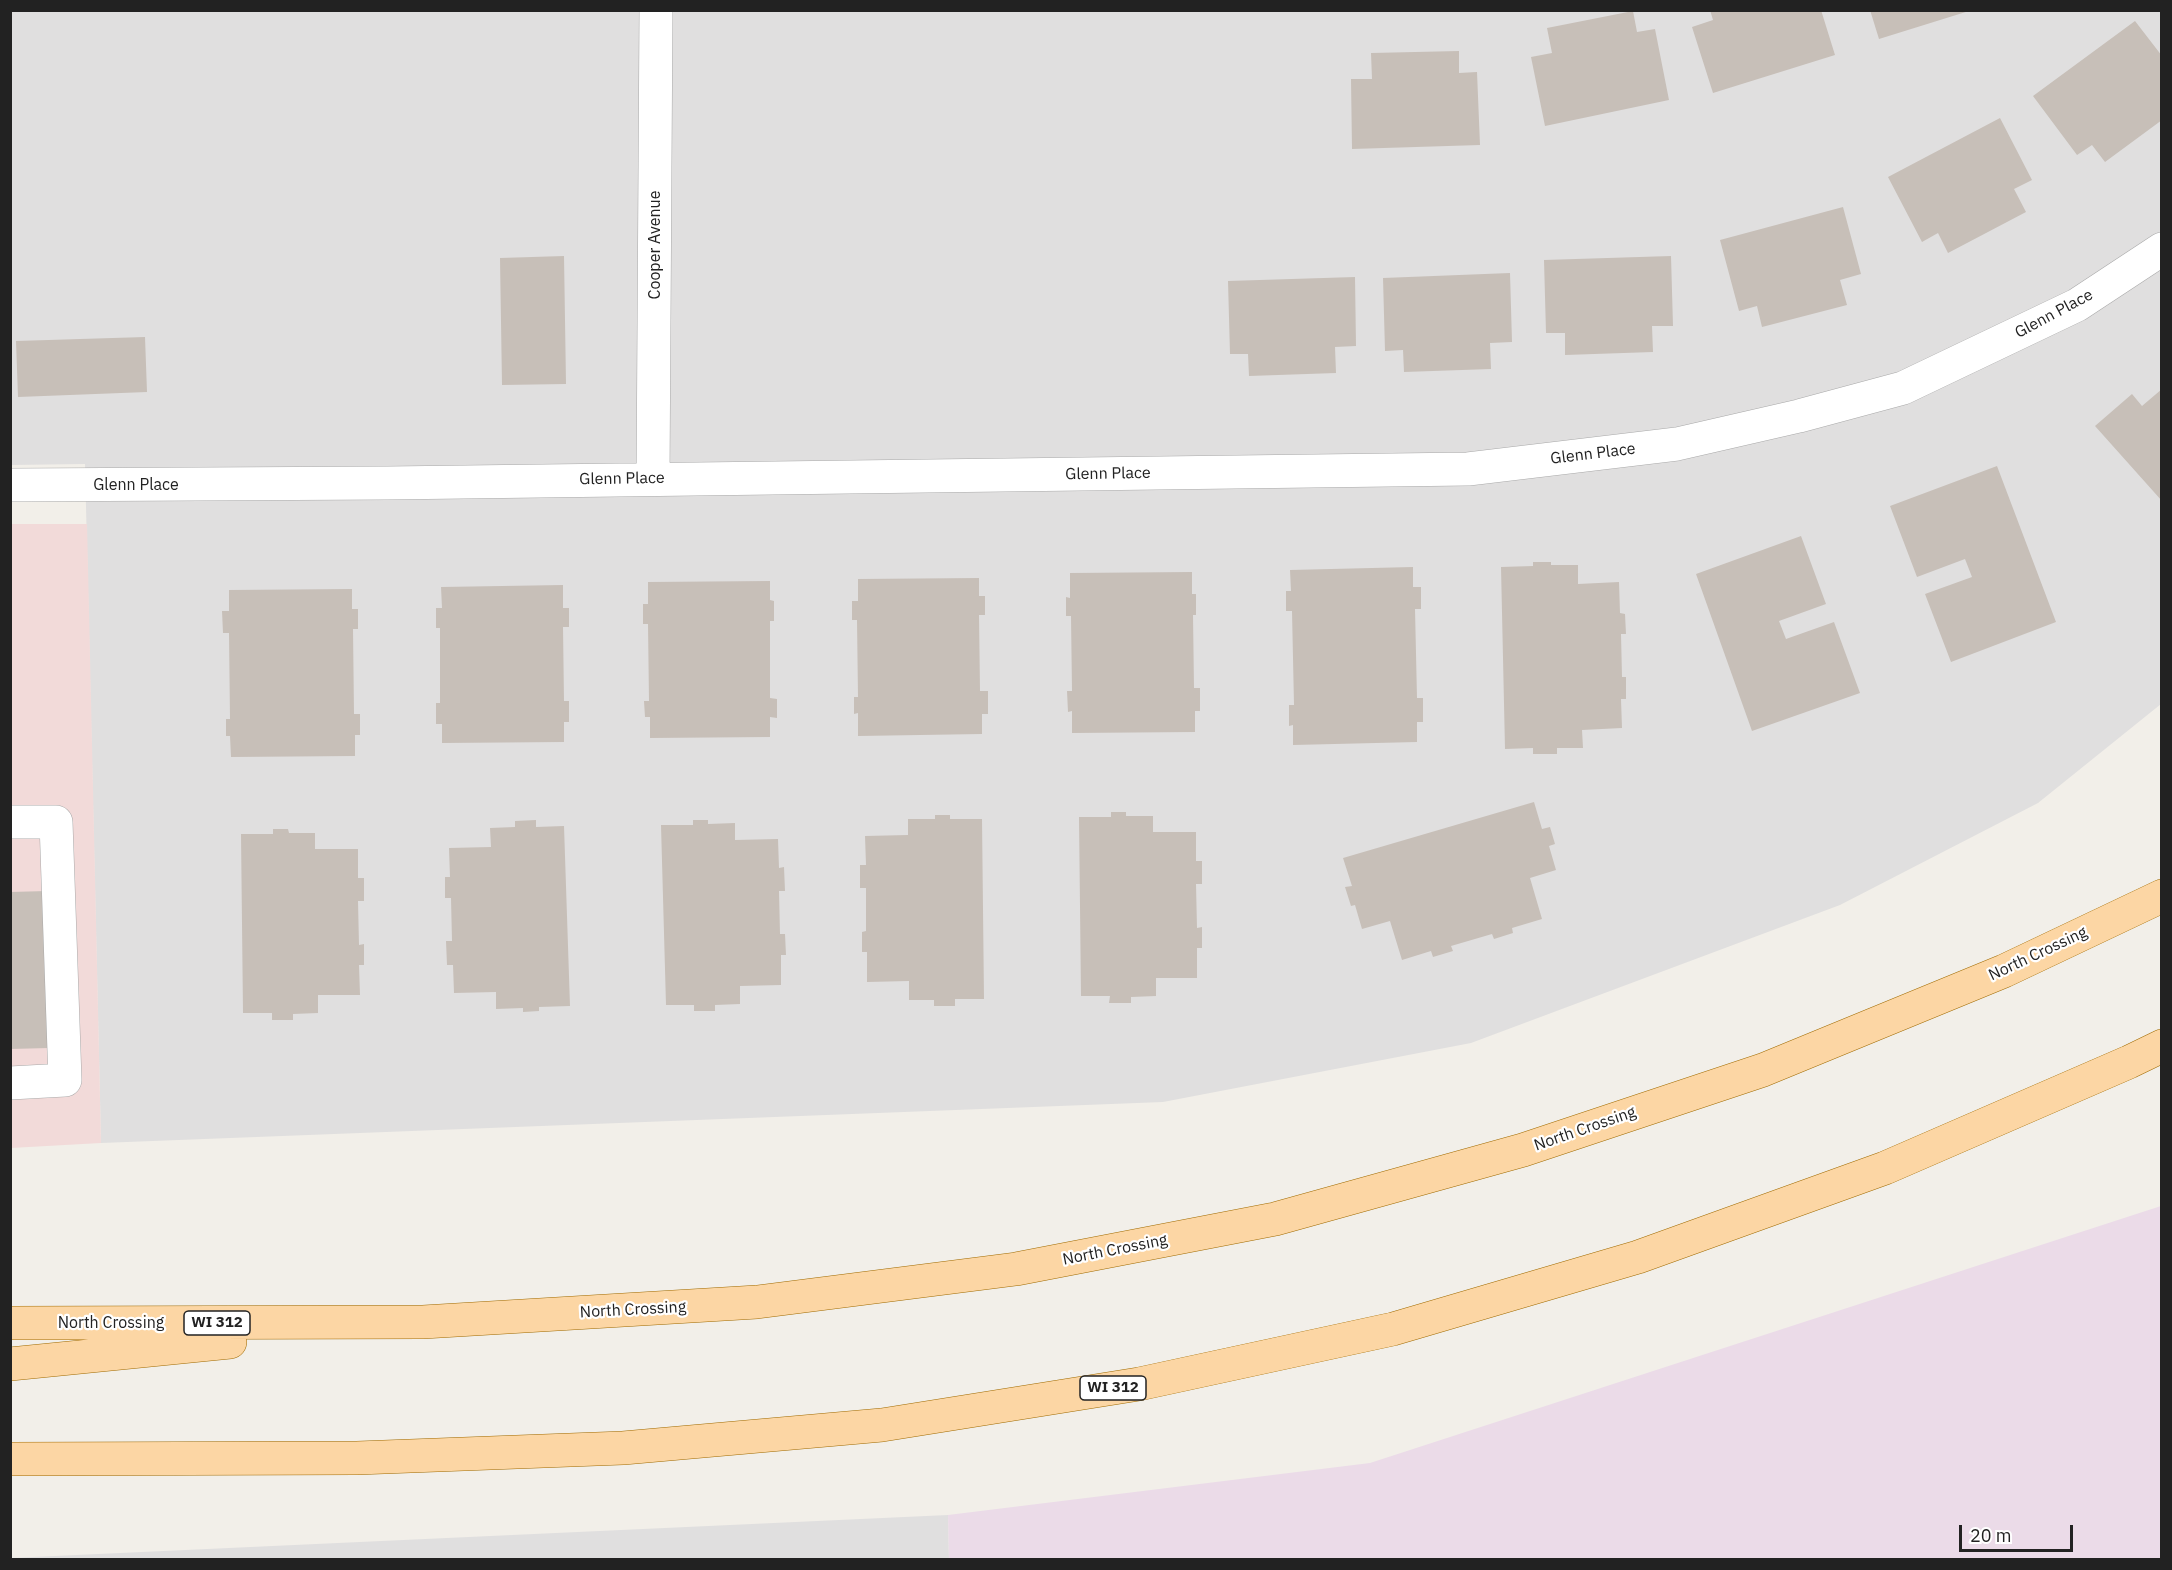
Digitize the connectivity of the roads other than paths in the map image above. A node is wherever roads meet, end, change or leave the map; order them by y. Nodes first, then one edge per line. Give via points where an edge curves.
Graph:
1 (657, 10) edge
2 (2162, 249) edge
3 (653, 479) junction
4 (10, 485) edge
5 (10, 822) edge
6 (2162, 896) edge
7 (2162, 1046) edge
8 (10, 1083) edge
9 (423, 1322) junction
10 (10, 1323) edge
11 (10, 1364) edge
12 (10, 1459) edge

1 - 3 street, Cooper Avenue
2 - 3 street, Glenn Place via 2078,305 1903,388 1677,444 1446,470
3 - 4 street, Glenn Place
5 - 8 street via 56,822 65,1080
6 - 9 main road, North Crossing / WI 312 via 2004,971 1763,1070 1523,1150 1275,1218 1016,1269 757,1302
7 - 12 main road, WI 312 via 1885,1168 1638,1257 1393,1329 1139,1384 882,1425 623,1448 357,1458
9 - 10 main road, North Crossing / WI 312
9 - 11 main road

